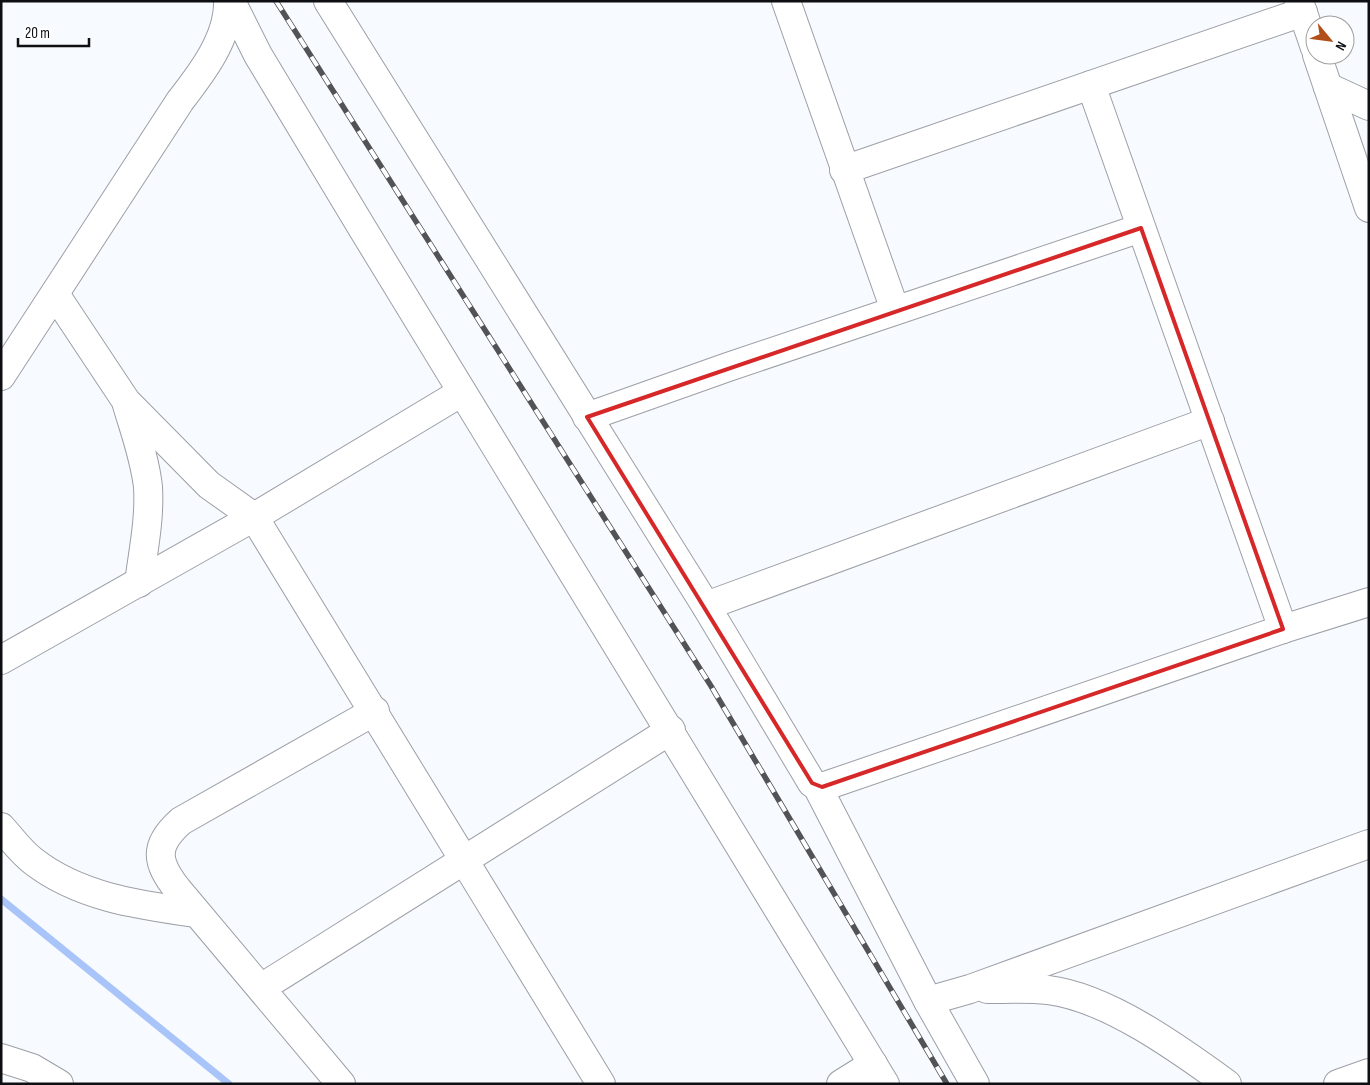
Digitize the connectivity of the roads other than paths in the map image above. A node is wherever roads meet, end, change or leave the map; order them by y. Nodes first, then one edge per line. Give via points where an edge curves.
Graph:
1 (229, 1) edge
2 (328, 1) edge
3 (786, 1) edge
4 (1301, 7) edge
5 (1320, 65) edge
6 (1091, 85) junction
7 (1328, 87) junction
8 (1369, 106) edge
9 (844, 170) junction
10 (1369, 208) edge
11 (1141, 228) junction
12 (55, 294) junction
13 (895, 310) junction
14 (1, 376) edge
15 (462, 392) junction
16 (126, 401) junction
17 (587, 417) junction
18 (1210, 421) junction
19 (254, 517) junction
20 (139, 583) junction
21 (1369, 602) edge
22 (706, 606) junction
23 (1283, 629) junction
24 (1, 660) edge
25 (375, 711) junction
26 (671, 730) junction
27 (817, 786) junction
28 (1, 827) edge
29 (1369, 844) edge
30 (464, 861) junction
31 (196, 913) junction
32 (261, 988) junction
33 (970, 989) junction
34 (928, 1001) junction
35 (1, 1058) edge
36 (1369, 1072) edge
37 (879, 1074) edge
38 (59, 1084) edge
39 (341, 1084) edge
40 (601, 1084) edge
41 (841, 1084) edge
42 (975, 1084) edge
43 (1227, 1084) edge
44 (1338, 1084) edge

1 - 12 street via 225,23 209,60
1 - 15 street via 263,63
2 - 17 street
3 - 9 street
4 - 6 street
5 - 7 street
6 - 9 street
6 - 11 street
7 - 8 street
7 - 10 street
9 - 13 street
11 - 13 street
11 - 18 street
12 - 14 street
12 - 16 street
13 - 17 street
15 - 19 street
15 - 26 street
16 - 19 street via 210,486
16 - 20 street via 148,488
17 - 22 street
18 - 22 street
18 - 23 street
19 - 20 street
19 - 25 street
20 - 24 street
21 - 23 street
22 - 27 street via 812,783
23 - 27 street via 825,786
25 - 30 street
25 - 31 street via 181,821 170,831 162,842 162,869
26 - 30 street
26 - 37 street
27 - 34 street
28 - 31 street via 31,860 63,880 108,898
29 - 33 street
30 - 32 street
30 - 40 street
31 - 32 street
32 - 39 street
33 - 34 street
33 - 43 street via 1047,990 1082,999 1170,1044
34 - 42 street
35 - 38 street via 32,1068
36 - 44 street
37 - 41 street

